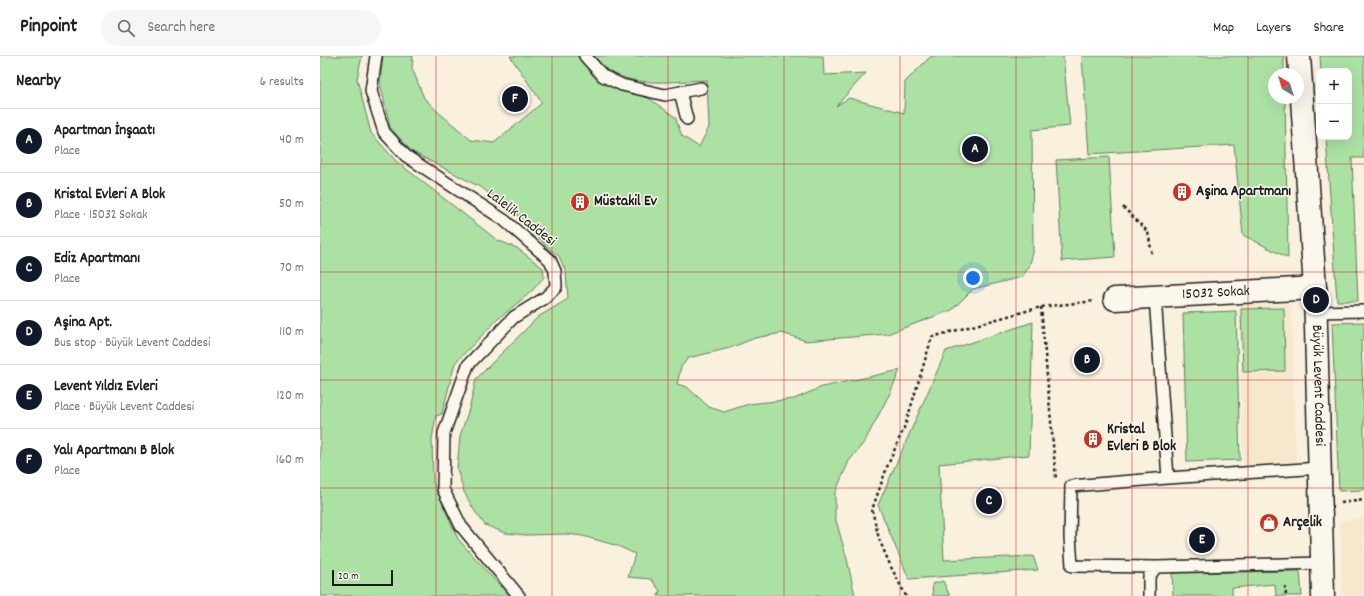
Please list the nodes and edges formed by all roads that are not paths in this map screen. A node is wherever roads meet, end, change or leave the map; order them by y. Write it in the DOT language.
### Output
graph roads {
  1 [pos="376,56"];
  2 [pos="585,56"];
  3 [pos="1299,56"];
  4 [pos="701,88"];
  5 [pos="680,92"];
  6 [pos="687,119"];
  7 [pos="1315,288"];
  8 [pos="1155,297"];
  9 [pos="1115,299"];
  10 [pos="1364,311"];
  11 [pos="1316,312"];
  12 [pos="1320,468"];
  13 [pos="1168,478"];
  14 [pos="1322,563"];
  15 [pos="1156,567"];
  16 [pos="519,596"];
  17 [pos="1149,596"];
  18 [pos="1323,596"];
  1 -- 16 [label="lane, Lalelik Caddesi"];
  2 -- 5 [label="lane"];
  3 -- 7 [label="street, Büyük Levent Caddesi"];
  4 -- 5 [label="lane"];
  5 -- 6 [label="lane"];
  7 -- 8 [label="street, 15032 Sokak"];
  7 -- 11 [label="street, Büyük Levent Caddesi"];
  8 -- 9 [label="street, 15032 Sokak"];
  8 -- 13 [label="lane"];
  10 -- 11 [label="lane"];
  11 -- 12 [label="street, Büyük Levent Caddesi"];
  12 -- 13 [label="lane"];
  12 -- 14 [label="street, Büyük Levent Caddesi"];
  13 -- 15 [label="lane"];
  14 -- 15 [label="lane"];
  14 -- 18 [label="street, Büyük Levent Caddesi"];
  15 -- 17 [label="lane"];
}
